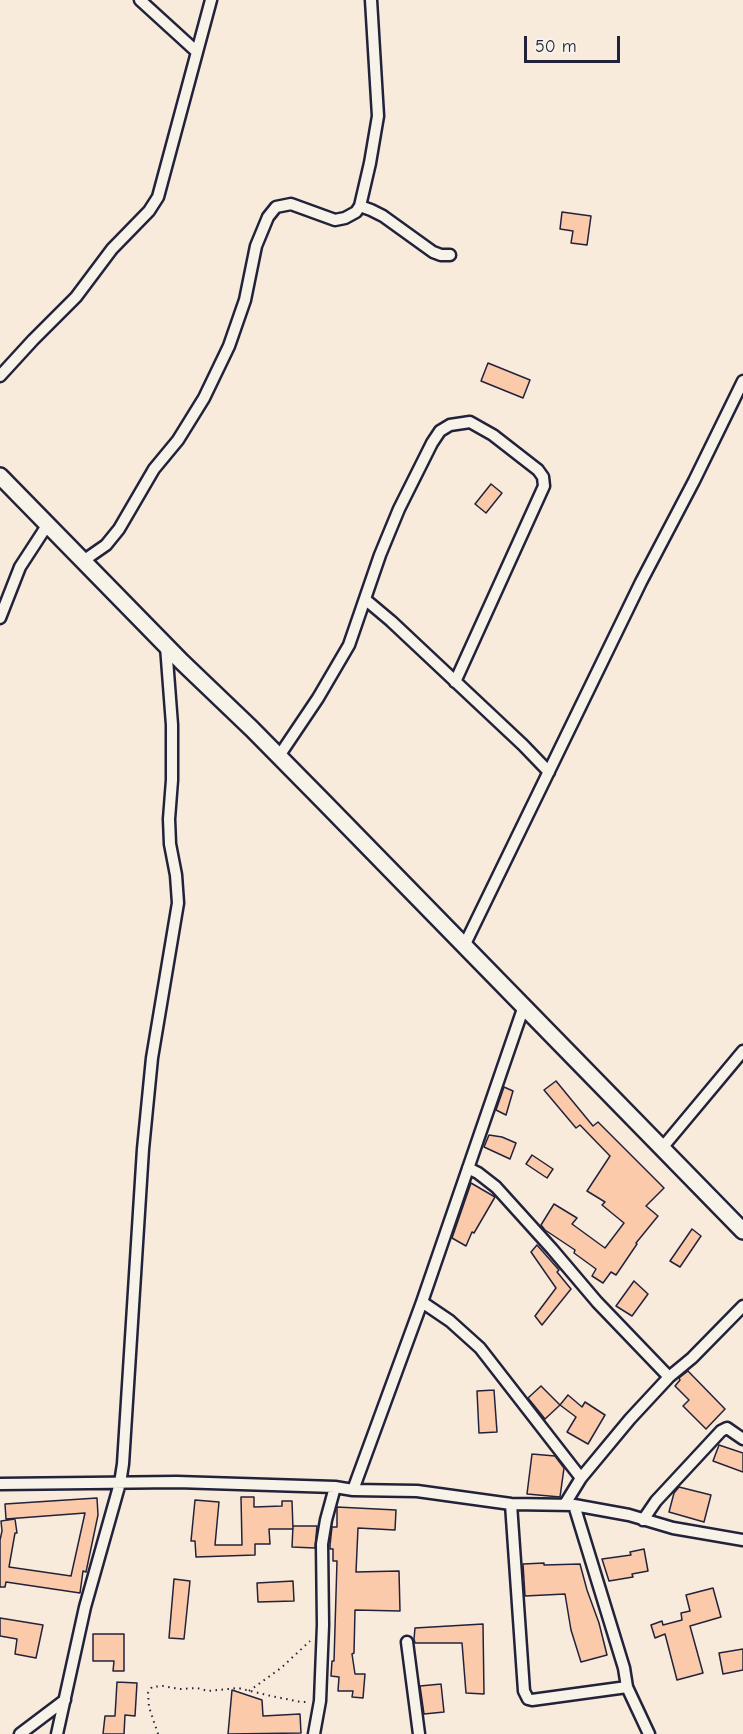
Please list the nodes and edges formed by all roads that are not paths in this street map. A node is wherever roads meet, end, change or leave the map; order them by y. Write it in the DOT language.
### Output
graph roads {
  1 [pos="140,0"];
  2 [pos="211,0"];
  3 [pos="371,0"];
  4 [pos="197,52"];
  5 [pos="360,206"];
  6 [pos="450,255"];
  7 [pos="0,376"];
  8 [pos="743,381"];
  9 [pos="0,476"];
  10 [pos="48,524"];
  11 [pos="83,561"];
  12 [pos="366,600"];
  13 [pos="0,618"];
  14 [pos="166,646"];
  15 [pos="455,682"];
  16 [pos="279,756"];
  17 [pos="549,772"];
  18 [pos="464,946"];
  19 [pos="524,1006"];
  20 [pos="743,1051"];
  21 [pos="662,1148"];
  22 [pos="468,1168"];
  23 [pos="743,1231"];
  24 [pos="422,1302"];
  25 [pos="743,1306"];
  26 [pos="669,1377"];
  27 [pos="743,1439"];
  28 [pos="581,1478"];
  29 [pos="120,1483"];
  30 [pos="0,1484"];
  31 [pos="335,1487"];
  32 [pos="353,1490"];
  33 [pos="511,1504"];
  34 [pos="569,1505"];
  35 [pos="643,1520"];
  36 [pos="743,1540"];
  37 [pos="407,1642"];
  38 [pos="627,1687"];
  39 [pos="65,1700"];
  40 [pos="20,1734"];
  41 [pos="57,1734"];
  42 [pos="314,1734"];
  43 [pos="419,1734"];
  44 [pos="649,1734"];
  1 -- 4 [label="street"];
  2 -- 4 [label="street"];
  3 -- 5 [label="street"];
  4 -- 7 [label="street"];
  5 -- 6 [label="street"];
  5 -- 11 [label="street"];
  8 -- 17 [label="street"];
  9 -- 10 [label="street"];
  10 -- 11 [label="street"];
  10 -- 13 [label="street"];
  11 -- 14 [label="street"];
  12 -- 15 [label="street"];
  12 -- 15 [label="street"];
  12 -- 16 [label="street"];
  14 -- 16 [label="street"];
  14 -- 29 [label="street"];
  15 -- 17 [label="street"];
  16 -- 18 [label="street"];
  17 -- 18 [label="street"];
  18 -- 19 [label="street"];
  19 -- 21 [label="street"];
  19 -- 22 [label="street"];
  20 -- 21 [label="street"];
  21 -- 23 [label="street"];
  22 -- 24 [label="street"];
  22 -- 26 [label="street"];
  24 -- 28 [label="street"];
  24 -- 32 [label="street"];
  25 -- 26 [label="street"];
  26 -- 28 [label="street"];
  27 -- 35 [label="street"];
  28 -- 34 [label="street"];
  29 -- 30 [label="street"];
  29 -- 31 [label="street"];
  29 -- 39 [label="street"];
  31 -- 32 [label="street"];
  31 -- 42 [label="street"];
  32 -- 33 [label="street"];
  33 -- 34 [label="street"];
  33 -- 38 [label="street"];
  34 -- 35 [label="street"];
  34 -- 38 [label="street"];
  35 -- 36 [label="street"];
  37 -- 43 [label="street"];
  38 -- 44 [label="street"];
  39 -- 40 [label="street"];
  39 -- 41 [label="street"];
}
